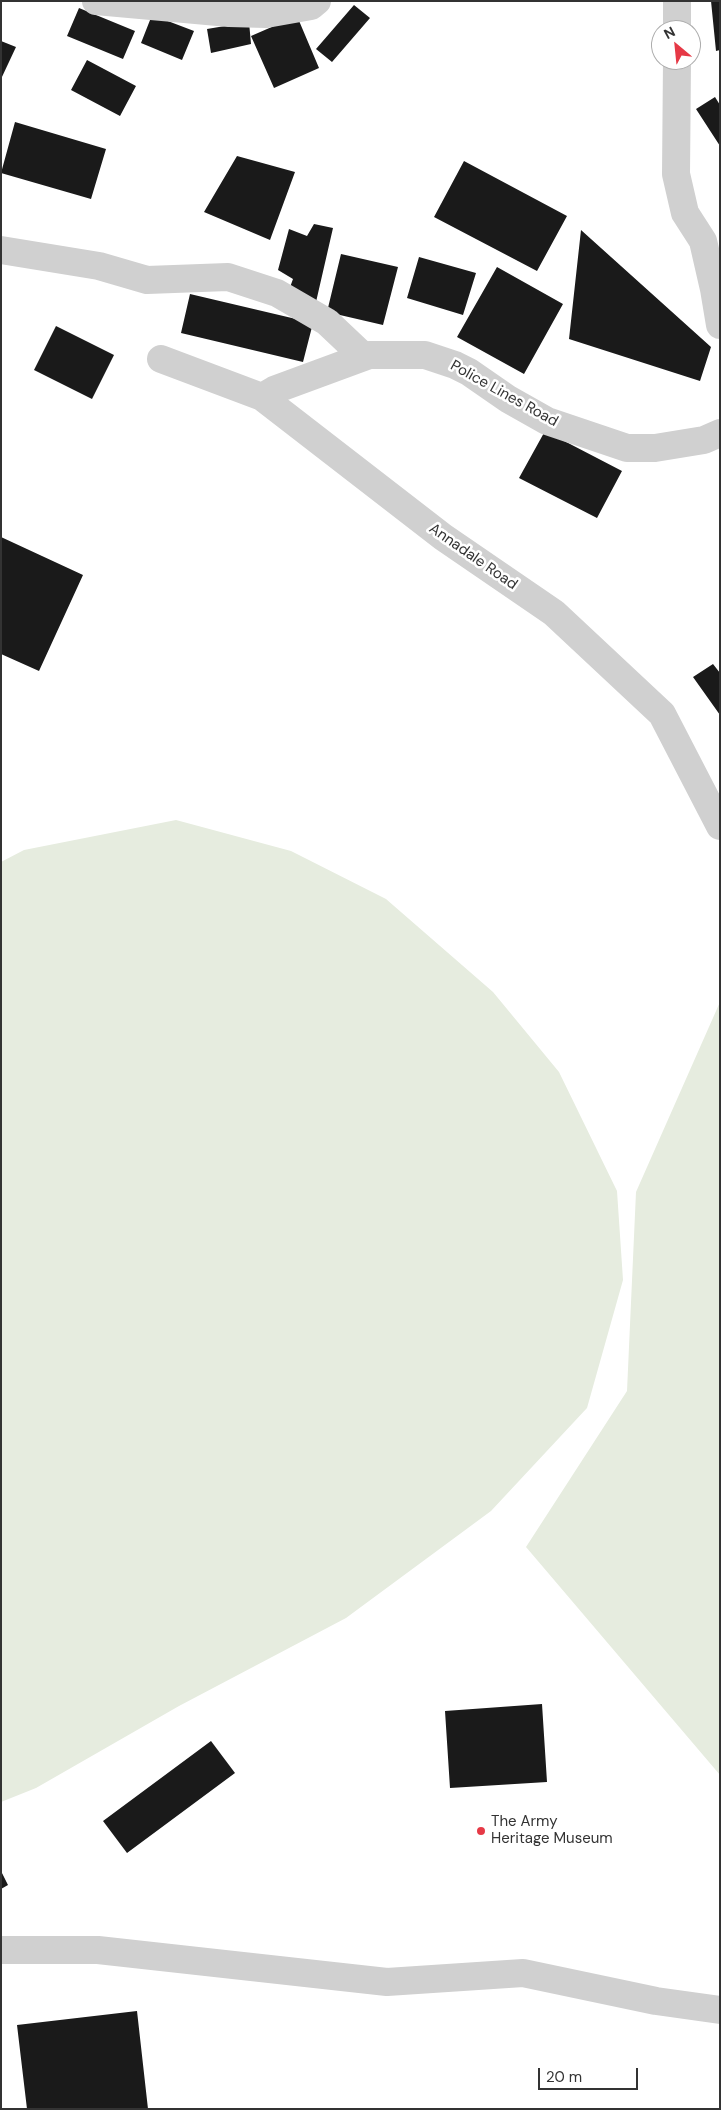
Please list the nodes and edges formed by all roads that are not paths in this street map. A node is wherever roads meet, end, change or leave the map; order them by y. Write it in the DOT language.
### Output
graph roads {
  1 [pos="96,1"];
  2 [pos="317,1"];
  3 [pos="677,1"];
  4 [pos="677,20"];
  5 [pos="677,70"];
  6 [pos="1,250"];
  7 [pos="720,325"];
  8 [pos="364,356"];
  9 [pos="161,359"];
  10 [pos="262,397"];
  11 [pos="720,433"];
  12 [pos="720,826"];
  13 [pos="1,1950"];
  14 [pos="720,2010"];
  1 -- 2 [label="street"];
  3 -- 4 [label="street"];
  5 -- 7 [label="street"];
  6 -- 8 [label="street"];
  8 -- 10 [label="street, Police Lines Road"];
  8 -- 11 [label="street, Police Lines Road"];
  9 -- 10 [label="street, Annadale Road"];
  10 -- 12 [label="street, Annadale Road"];
  13 -- 14 [label="street"];
}
